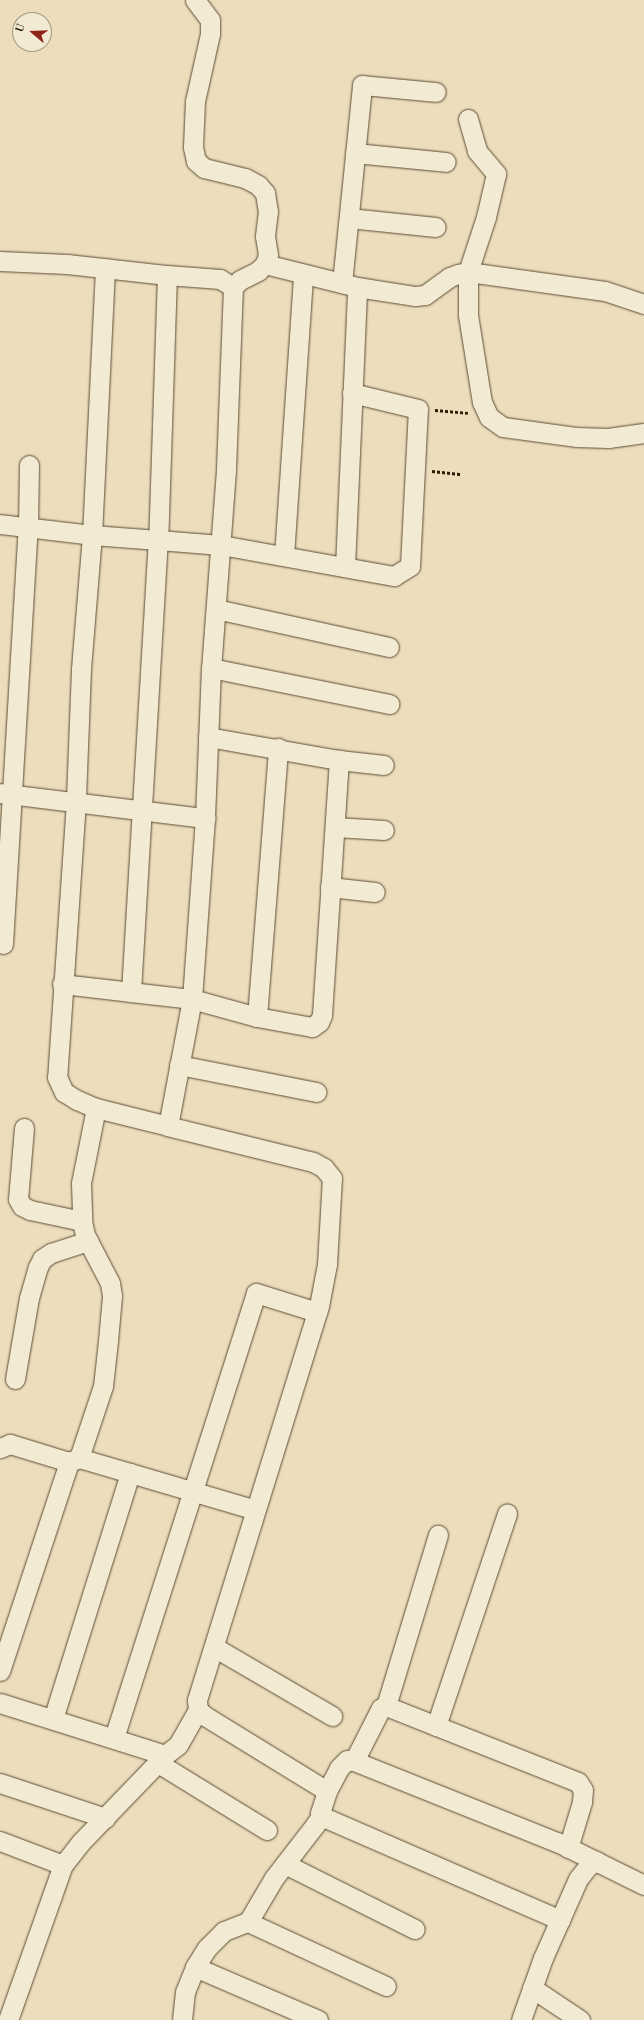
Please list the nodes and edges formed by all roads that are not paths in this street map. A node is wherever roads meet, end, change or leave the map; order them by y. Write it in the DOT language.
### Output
graph roads {
  1 [pos="195,0"];
  2 [pos="436,92"];
  3 [pos="468,119"];
  4 [pos="355,153"];
  5 [pos="446,162"];
  6 [pos="348,218"];
  7 [pos="436,227"];
  8 [pos="0,261"];
  9 [pos="265,264"];
  10 [pos="105,268"];
  11 [pos="468,272"];
  12 [pos="303,274"];
  13 [pos="167,275"];
  14 [pos="349,285"];
  15 [pos="234,287"];
  16 [pos="644,304"];
  17 [pos="352,393"];
  18 [pos="644,433"];
  19 [pos="29,465"];
  20 [pos="0,524"];
  21 [pos="28,528"];
  22 [pos="92,535"];
  23 [pos="158,540"];
  24 [pos="221,545"];
  25 [pos="284,556"];
  26 [pos="345,567"];
  27 [pos="216,609"];
  28 [pos="389,647"];
  29 [pos="211,668"];
  30 [pos="389,704"];
  31 [pos="208,737"];
  32 [pos="278,748"];
  33 [pos="339,760"];
  34 [pos="384,765"];
  35 [pos="6,794"];
  36 [pos="76,801"];
  37 [pos="142,810"];
  38 [pos="205,818"];
  39 [pos="335,827"];
  40 [pos="384,830"];
  41 [pos="4,857"];
  42 [pos="330,887"];
  43 [pos="375,892"];
  44 [pos="2,920"];
  45 [pos="3,944"];
  46 [pos="62,984"];
  47 [pos="131,992"];
  48 [pos="192,999"];
  49 [pos="257,1017"];
  50 [pos="179,1065"];
  51 [pos="316,1092"];
  52 [pos="96,1108"];
  53 [pos="168,1126"];
  54 [pos="24,1128"];
  55 [pos="82,1221"];
  56 [pos="88,1242"];
  57 [pos="317,1312"];
  58 [pos="15,1379"];
  59 [pos="0,1448"];
  60 [pos="74,1460"];
  61 [pos="130,1473"];
  62 [pos="192,1492"];
  63 [pos="256,1510"];
  64 [pos="507,1514"];
  65 [pos="438,1535"];
  66 [pos="214,1647"];
  67 [pos="0,1671"];
  68 [pos="0,1703"];
  69 [pos="386,1706"];
  70 [pos="198,1710"];
  71 [pos="332,1716"];
  72 [pos="53,1720"];
  73 [pos="436,1726"];
  74 [pos="114,1738"];
  75 [pos="162,1759"];
  76 [pos="354,1761"];
  77 [pos="0,1783"];
  78 [pos="327,1791"];
  79 [pos="321,1816"];
  80 [pos="105,1818"];
  81 [pos="267,1830"];
  82 [pos="0,1841"];
  83 [pos="568,1848"];
  84 [pos="597,1861"];
  85 [pos="284,1864"];
  86 [pos="63,1865"];
  87 [pos="644,1886"];
  88 [pos="560,1920"];
  89 [pos="248,1922"];
  90 [pos="415,1929"];
  91 [pos="195,1967"];
  92 [pos="386,1986"];
  93 [pos="532,1988"];
  94 [pos="8,2020"];
  95 [pos="182,2020"];
  96 [pos="318,2020"];
  97 [pos="521,2020"];
  98 [pos="580,2020"];
  1 -- 9 [label="street"];
  2 -- 4 [label="street"];
  3 -- 11 [label="street"];
  4 -- 5 [label="street"];
  4 -- 6 [label="street"];
  6 -- 7 [label="street"];
  6 -- 14 [label="street"];
  8 -- 10 [label="street"];
  9 -- 12 [label="street"];
  9 -- 15 [label="street"];
  10 -- 13 [label="street"];
  10 -- 22 [label="street"];
  11 -- 14 [label="street"];
  11 -- 16 [label="street"];
  11 -- 18 [label="street"];
  12 -- 14 [label="street"];
  12 -- 25 [label="street"];
  13 -- 15 [label="street"];
  13 -- 23 [label="street"];
  14 -- 17 [label="street"];
  15 -- 24 [label="street"];
  17 -- 26 [label="street"];
  17 -- 26 [label="street"];
  19 -- 21 [label="street"];
  20 -- 21 [label="street"];
  21 -- 22 [label="street"];
  21 -- 35 [label="street"];
  22 -- 23 [label="street"];
  22 -- 36 [label="street"];
  23 -- 24 [label="street"];
  23 -- 37 [label="street"];
  24 -- 25 [label="street"];
  24 -- 27 [label="street"];
  25 -- 26 [label="street"];
  27 -- 28 [label="street"];
  27 -- 29 [label="street"];
  29 -- 30 [label="street"];
  29 -- 31 [label="street"];
  31 -- 32 [label="street"];
  31 -- 38 [label="street"];
  32 -- 33 [label="street"];
  32 -- 49 [label="street"];
  33 -- 34 [label="street"];
  33 -- 39 [label="street"];
  35 -- 36 [label="street"];
  35 -- 41 [label="street"];
  36 -- 37 [label="street"];
  36 -- 46 [label="street"];
  37 -- 38 [label="street"];
  37 -- 47 [label="street"];
  38 -- 48 [label="street"];
  39 -- 40 [label="street"];
  39 -- 42 [label="street"];
  41 -- 44 [label="street"];
  42 -- 43 [label="street"];
  42 -- 49 [label="street"];
  44 -- 45 [label="street"];
  46 -- 47 [label="street"];
  46 -- 52 [label="street"];
  47 -- 48 [label="street"];
  48 -- 49 [label="street"];
  48 -- 50 [label="street"];
  50 -- 51 [label="street"];
  50 -- 53 [label="street"];
  52 -- 53 [label="street"];
  52 -- 55 [label="street"];
  53 -- 57 [label="street"];
  54 -- 55 [label="street"];
  55 -- 56 [label="street"];
  56 -- 58 [label="street"];
  56 -- 60 [label="street"];
  57 -- 62 [label="street"];
  57 -- 63 [label="street"];
  59 -- 60 [label="street"];
  60 -- 61 [label="street"];
  60 -- 67 [label="street"];
  61 -- 62 [label="street"];
  61 -- 72 [label="street"];
  62 -- 63 [label="street"];
  62 -- 74 [label="street"];
  63 -- 66 [label="street"];
  64 -- 73 [label="street"];
  65 -- 69 [label="street"];
  66 -- 70 [label="street"];
  66 -- 71 [label="street"];
  68 -- 72 [label="street"];
  69 -- 73 [label="street"];
  69 -- 76 [label="street"];
  70 -- 75 [label="street"];
  70 -- 78 [label="street"];
  72 -- 74 [label="street"];
  73 -- 83 [label="street"];
  74 -- 75 [label="street"];
  75 -- 80 [label="street"];
  75 -- 81 [label="street"];
  76 -- 78 [label="street"];
  76 -- 83 [label="street"];
  77 -- 80 [label="street"];
  78 -- 79 [label="street"];
  79 -- 85 [label="street"];
  79 -- 88 [label="street"];
  80 -- 86 [label="street"];
  82 -- 86 [label="street"];
  83 -- 84 [label="street"];
  84 -- 87 [label="street"];
  84 -- 88 [label="street"];
  85 -- 89 [label="street"];
  85 -- 90 [label="street"];
  86 -- 94 [label="street"];
  88 -- 93 [label="street"];
  89 -- 91 [label="street"];
  89 -- 92 [label="street"];
  91 -- 95 [label="street"];
  91 -- 96 [label="street"];
  93 -- 97 [label="street"];
  93 -- 98 [label="street"];
}
